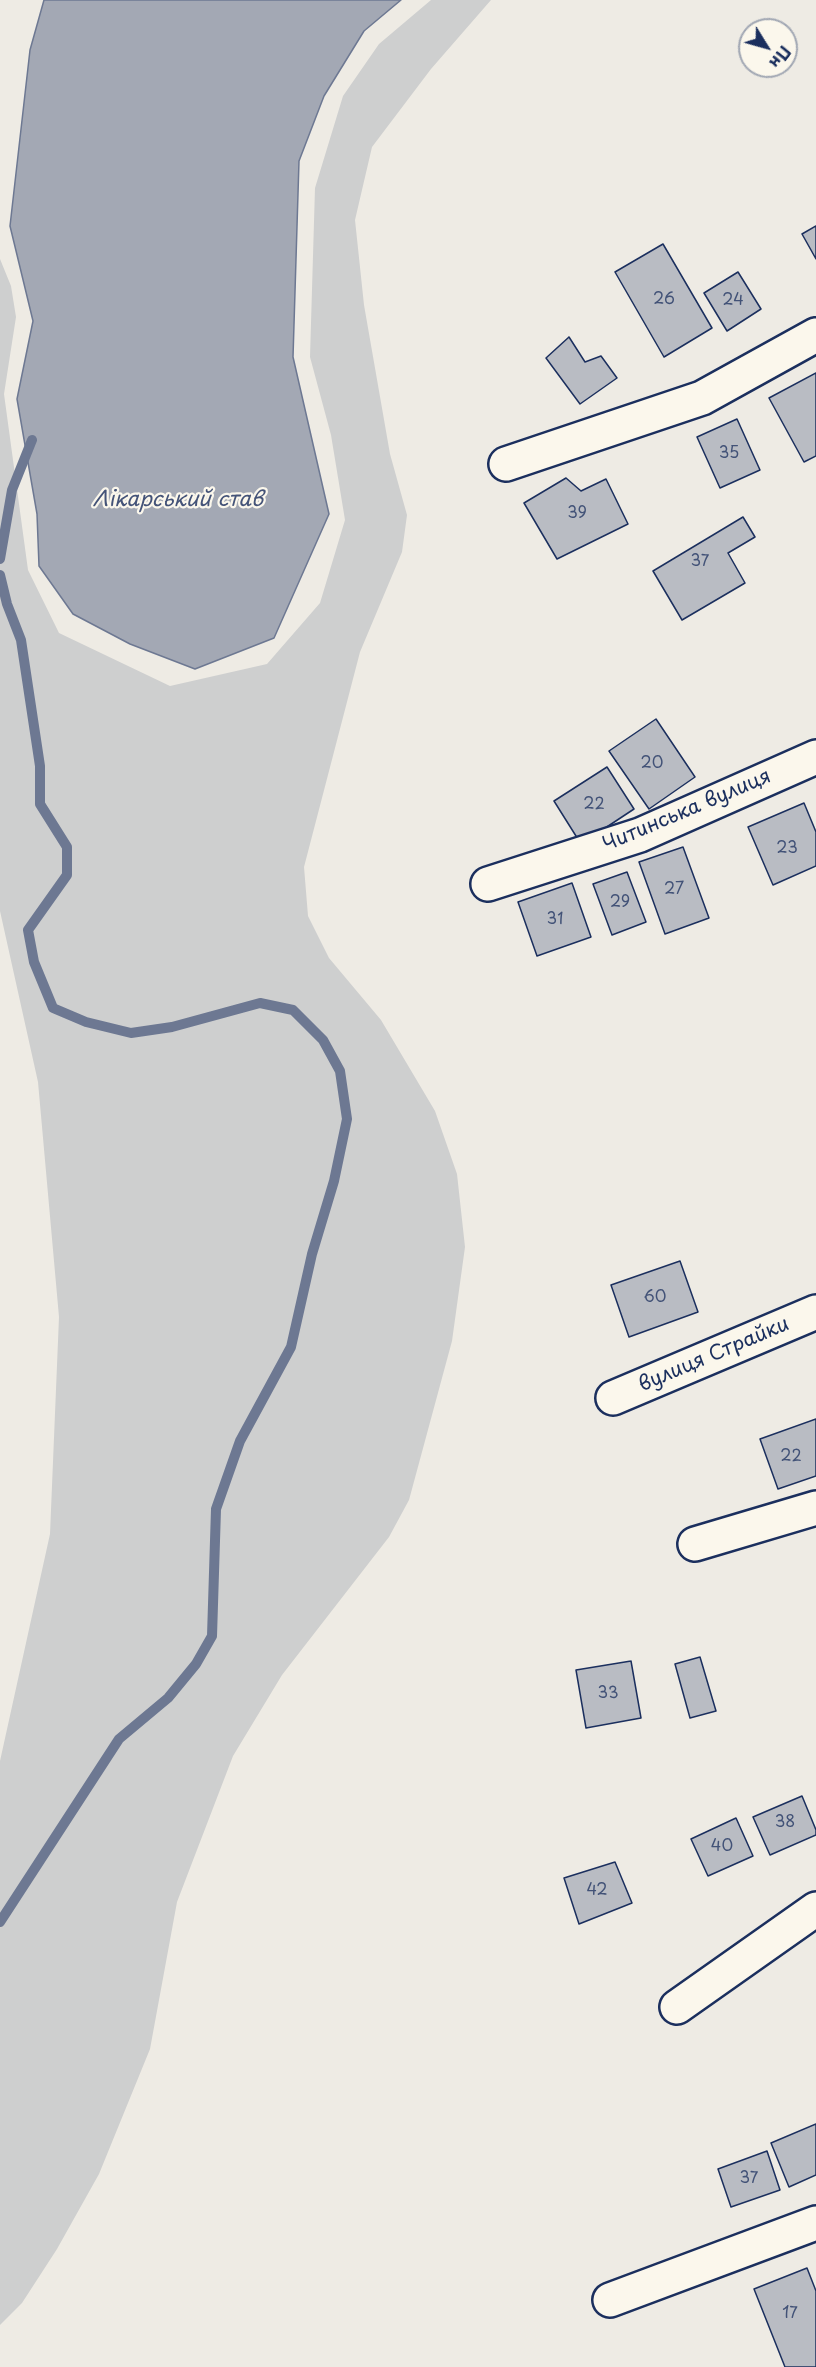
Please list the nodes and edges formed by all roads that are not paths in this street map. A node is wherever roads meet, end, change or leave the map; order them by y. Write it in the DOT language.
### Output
graph roads {
  1 [pos="816,335"];
  2 [pos="506,464"];
  3 [pos="816,757"];
  4 [pos="488,884"];
  5 [pos="816,1312"];
  6 [pos="613,1398"];
  7 [pos="816,1508"];
  8 [pos="695,1544"];
  9 [pos="816,1909"];
  10 [pos="677,2007"];
  11 [pos="816,2223"];
  12 [pos="610,2300"];
  1 -- 2 [label="street"];
  3 -- 4 [label="street, Читинська вулиця"];
  5 -- 6 [label="street, вулиця Страйки"];
  7 -- 8 [label="street"];
  9 -- 10 [label="street"];
  11 -- 12 [label="street"];
}
